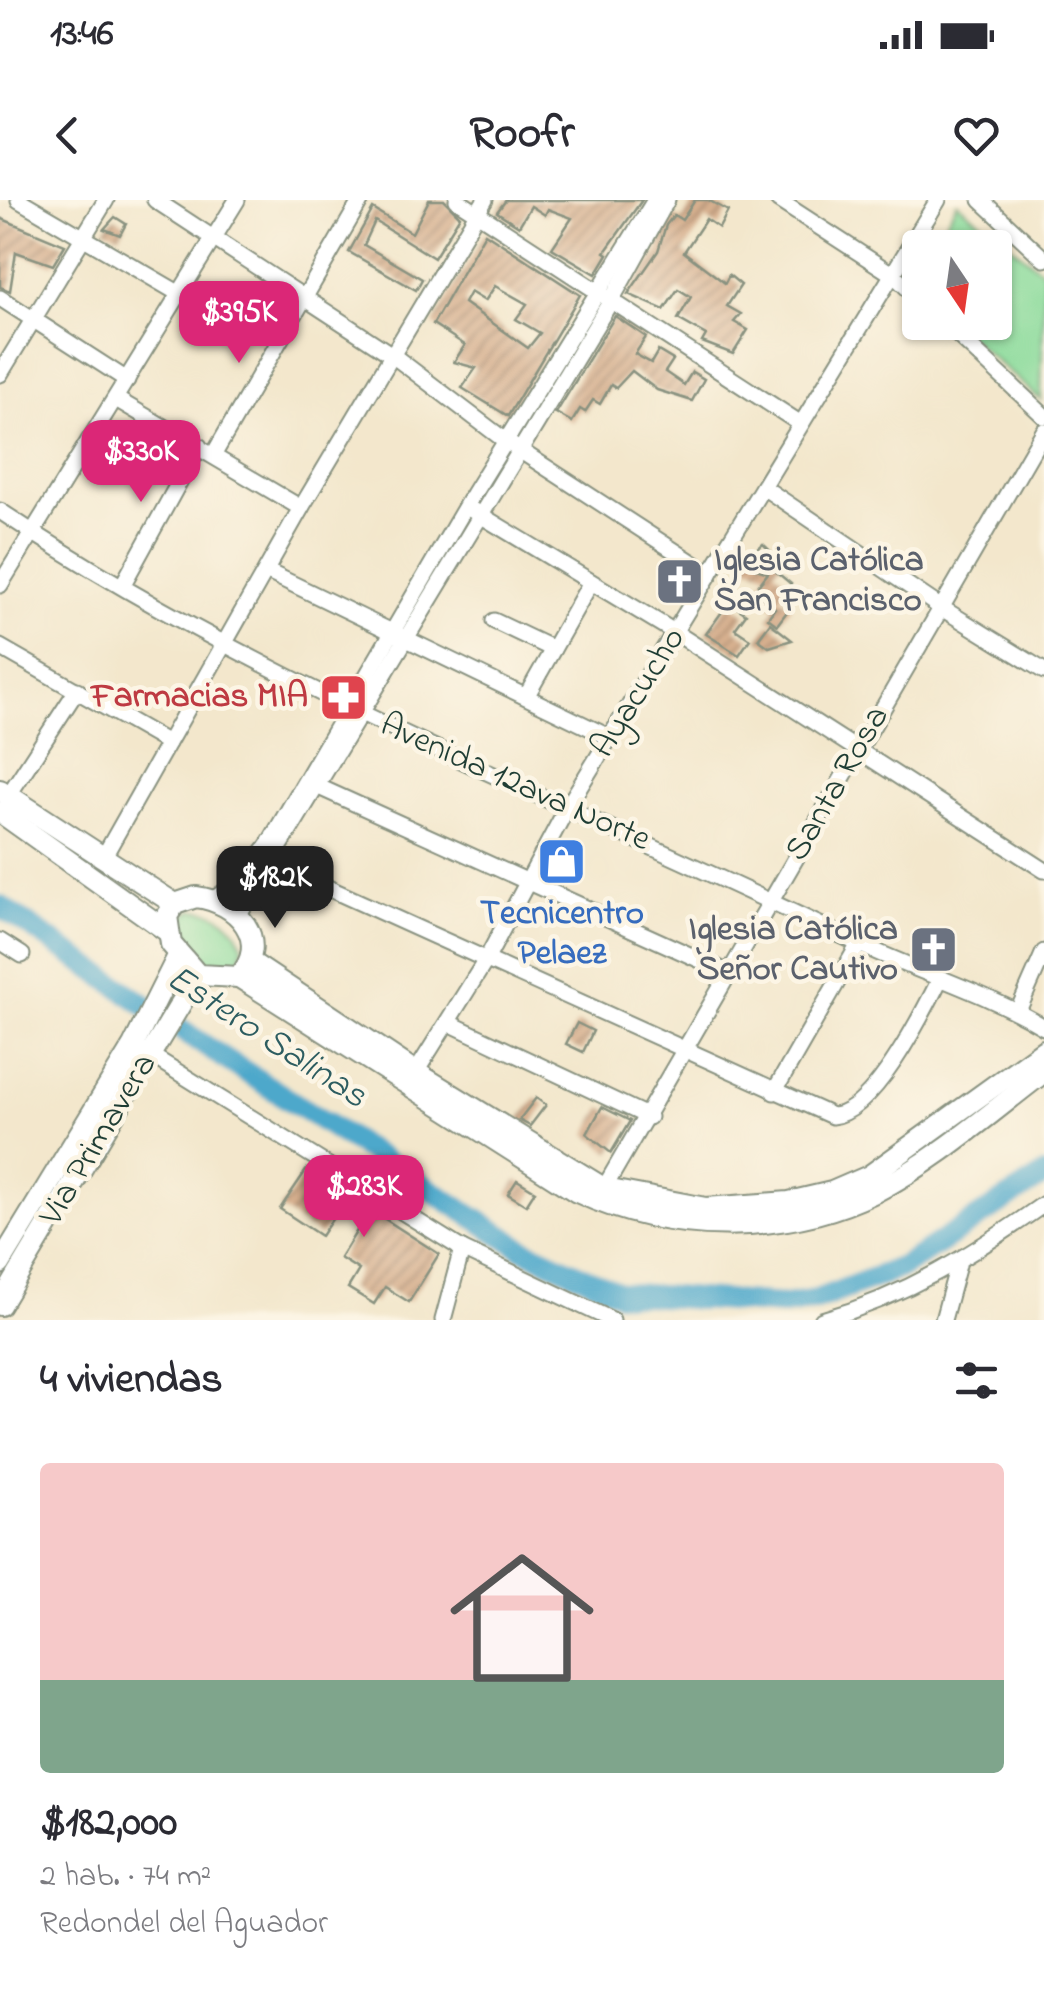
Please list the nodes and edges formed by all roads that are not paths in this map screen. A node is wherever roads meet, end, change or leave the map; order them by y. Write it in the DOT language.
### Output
graph roads {
  1 [pos="18,200"];
  2 [pos="106,200"];
  3 [pos="155,200"];
  4 [pos="237,200"];
  5 [pos="361,200"];
  6 [pos="457,200"];
  7 [pos="655,200"];
  8 [pos="667,200"];
  9 [pos="778,200"];
  10 [pos="938,200"];
  11 [pos="981,200"];
  12 [pos="482,206"];
  13 [pos="214,238"];
  14 [pos="83,239"];
  15 [pos="1044,259"];
  16 [pos="895,276"];
  17 [pos="902,283"];
  18 [pos="180,294"];
  19 [pos="606,296"];
  20 [pos="0,298"];
  21 [pos="303,300"];
  22 [pos="34,319"];
  23 [pos="963,340"];
  24 [pos="395,357"];
  25 [pos="0,374"];
  26 [pos="128,380"];
  27 [pos="116,400"];
  28 [pos="1044,416"];
  29 [pos="801,424"];
  30 [pos="1044,431"];
  31 [pos="513,445"];
  32 [pos="207,450"];
  33 [pos="763,487"];
  34 [pos="302,508"];
  35 [pos="0,510"];
  36 [pos="473,511"];
  37 [pos="32,532"];
  38 [pos="268,572"];
  39 [pos="710,574"];
  40 [pos="591,582"];
  41 [pos="0,585"];
  42 [pos="122,586"];
  43 [pos="940,608"];
  44 [pos="494,620"];
  45 [pos="399,633"];
  46 [pos="676,633"];
  47 [pos="228,645"];
  48 [pos="0,647"];
  49 [pos="553,649"];
  50 [pos="1044,671"];
  51 [pos="76,690"];
  52 [pos="526,695"];
  53 [pos="354,711"];
  54 [pos="611,738"];
  55 [pos="168,743"];
  56 [pos="859,750"];
  57 [pos="311,784"];
  58 [pos="3,800"];
  59 [pos="568,806"];
  60 [pos="103,858"];
  61 [pos="266,860"];
  62 [pos="1044,870"];
  63 [pos="528,881"];
  64 [pos="214,899"];
  65 [pos="770,900"];
  66 [pos="175,904"];
  67 [pos="239,914"];
  68 [pos="167,931"];
  69 [pos="0,941"];
  70 [pos="859,944"];
  71 [pos="1044,952"];
  72 [pos="22,954"];
  73 [pos="178,956"];
  74 [pos="486,960"];
  75 [pos="245,970"];
  76 [pos="730,973"];
  77 [pos="198,976"];
  78 [pos="940,979"];
  79 [pos="1018,1011"];
  80 [pos="449,1023"];
  81 [pos="1044,1027"];
  82 [pos="142,1050"];
  83 [pos="1044,1050"];
  84 [pos="687,1052"];
  85 [pos="1044,1072"];
  86 [pos="412,1079"];
  87 [pos="774,1092"];
  88 [pos="649,1117"];
  89 [pos="601,1195"];
  90 [pos="1044,1204"];
  91 [pos="462,1249"];
  92 [pos="0,1264"];
  93 [pos="958,1265"];
  94 [pos="0,1305"];
  95 [pos="443,1320"];
  96 [pos="612,1320"];
  97 [pos="822,1320"];
  98 [pos="943,1320"];
  1 -- 14 [label="street"];
  2 -- 14 [label="street"];
  3 -- 13 [label="street"];
  4 -- 13 [label="street"];
  5 -- 21 [label="street"];
  6 -- 12 [label="street"];
  7 -- 19 [label="street"];
  8 -- 19 [label="street"];
  9 -- 16 [label="street"];
  10 -- 16 [label="street, Ayacucho"];
  11 -- 15 [label="street"];
  12 -- 19 [label="street"];
  12 -- 24 [label="street"];
  13 -- 18 [label="street"];
  13 -- 21 [label="street"];
  14 -- 18 [label="street"];
  14 -- 22 [label="street"];
  16 -- 17 [label="street"];
  16 -- 29 [label="street, Ayacucho"];
  18 -- 26 [label="street"];
  19 -- 29 [label="street"];
  19 -- 31 [label="street"];
  20 -- 22 [label="street"];
  21 -- 24 [label="street"];
  21 -- 32 [label="street"];
  22 -- 25 [label="street"];
  22 -- 26 [label="street"];
  23 -- 28 [label="street"];
  24 -- 31 [label="street"];
  24 -- 34 [label="street"];
  26 -- 27 [label="street"];
  27 -- 32 [label="street"];
  27 -- 37 [label="street"];
  29 -- 33 [label="street, Ayacucho"];
  30 -- 43 [label="street, Santa Rosa"];
  31 -- 36 [label="street"];
  31 -- 39 [label="street"];
  32 -- 34 [label="street"];
  32 -- 42 [label="street"];
  33 -- 39 [label="street, Ayacucho"];
  33 -- 43 [label="street"];
  34 -- 38 [label="street"];
  35 -- 37 [label="street, Avenida 12ava Norte"];
  36 -- 40 [label="street"];
  36 -- 45 [label="street"];
  37 -- 41 [label="street"];
  37 -- 42 [label="street, Avenida 12ava Norte"];
  38 -- 45 [label="street"];
  38 -- 47 [label="street"];
  39 -- 46 [label="street, Ayacucho"];
  40 -- 46 [label="street"];
  40 -- 49 [label="street"];
  42 -- 47 [label="street, Avenida 12ava Norte"];
  43 -- 50 [label="street"];
  43 -- 56 [label="street, Santa Rosa"];
  44 -- 49 [label="street"];
  45 -- 52 [label="street"];
  45 -- 53 [label="street"];
  46 -- 54 [label="street, Ayacucho"];
  46 -- 56 [label="street"];
  47 -- 53 [label="street, Avenida 12ava Norte"];
  47 -- 55 [label="street"];
  48 -- 51 [label="street"];
  49 -- 52 [label="street"];
  51 -- 55 [label="street"];
  51 -- 58 [label="street"];
  52 -- 54 [label="street"];
  53 -- 57 [label="street"];
  53 -- 59 [label="street, Avenida 12ava Norte"];
  54 -- 59 [label="street, Ayacucho"];
  55 -- 60 [label="street"];
  56 -- 62 [label="street"];
  56 -- 65 [label="street, Santa Rosa"];
  57 -- 61 [label="street"];
  57 -- 63 [label="street"];
  58 -- 60 [label="main road"];
  58 -- 68 [label="main road"];
  59 -- 63 [label="street, Ayacucho"];
  59 -- 65 [label="street, Avenida 12ava Norte"];
  60 -- 66 [label="main road"];
  61 -- 64 [label="street"];
  61 -- 67 [label="street"];
  61 -- 74 [label="street"];
  63 -- 74 [label="street, Ayacucho"];
  63 -- 76 [label="street"];
  64 -- 66 [label="main road"];
  64 -- 67 [label="main road"];
  65 -- 70 [label="street, Avenida 12ava Norte"];
  65 -- 76 [label="street, Santa Rosa"];
  66 -- 68 [label="main road"];
  67 -- 75 [label="main road"];
  68 -- 73 [label="main road"];
  69 -- 72 [label="street"];
  70 -- 78 [label="street, Avenida 12ava Norte"];
  70 -- 87 [label="street"];
  71 -- 79 [label="street"];
  73 -- 77 [label="main road"];
  73 -- 82 [label="main road, Via Primavera"];
  74 -- 80 [label="street, Ayacucho"];
  74 -- 84 [label="street"];
  75 -- 77 [label="main road"];
  75 -- 86 [label="main road"];
  76 -- 84 [label="street, Santa Rosa"];
  77 -- 82 [label="main road, Via Primavera"];
  78 -- 79 [label="street, Avenida 12ava Norte"];
  78 -- 87 [label="street"];
  79 -- 81 [label="street, Avenida 12ava Norte"];
  80 -- 86 [label="street, Ayacucho"];
  80 -- 88 [label="street"];
  82 -- 91 [label="street"];
  82 -- 92 [label="main road, Via Primavera"];
  82 -- 94 [label="main road, Via Primavera"];
  83 -- 89 [label="main road"];
  84 -- 87 [label="street"];
  84 -- 88 [label="street, Santa Rosa"];
  85 -- 89 [label="main road"];
  86 -- 89 [label="main road"];
  88 -- 89 [label="street, Santa Rosa"];
  90 -- 93 [label="street"];
  91 -- 95 [label="street"];
  91 -- 96 [label="street"];
  93 -- 97 [label="street"];
  93 -- 98 [label="street"];
}
